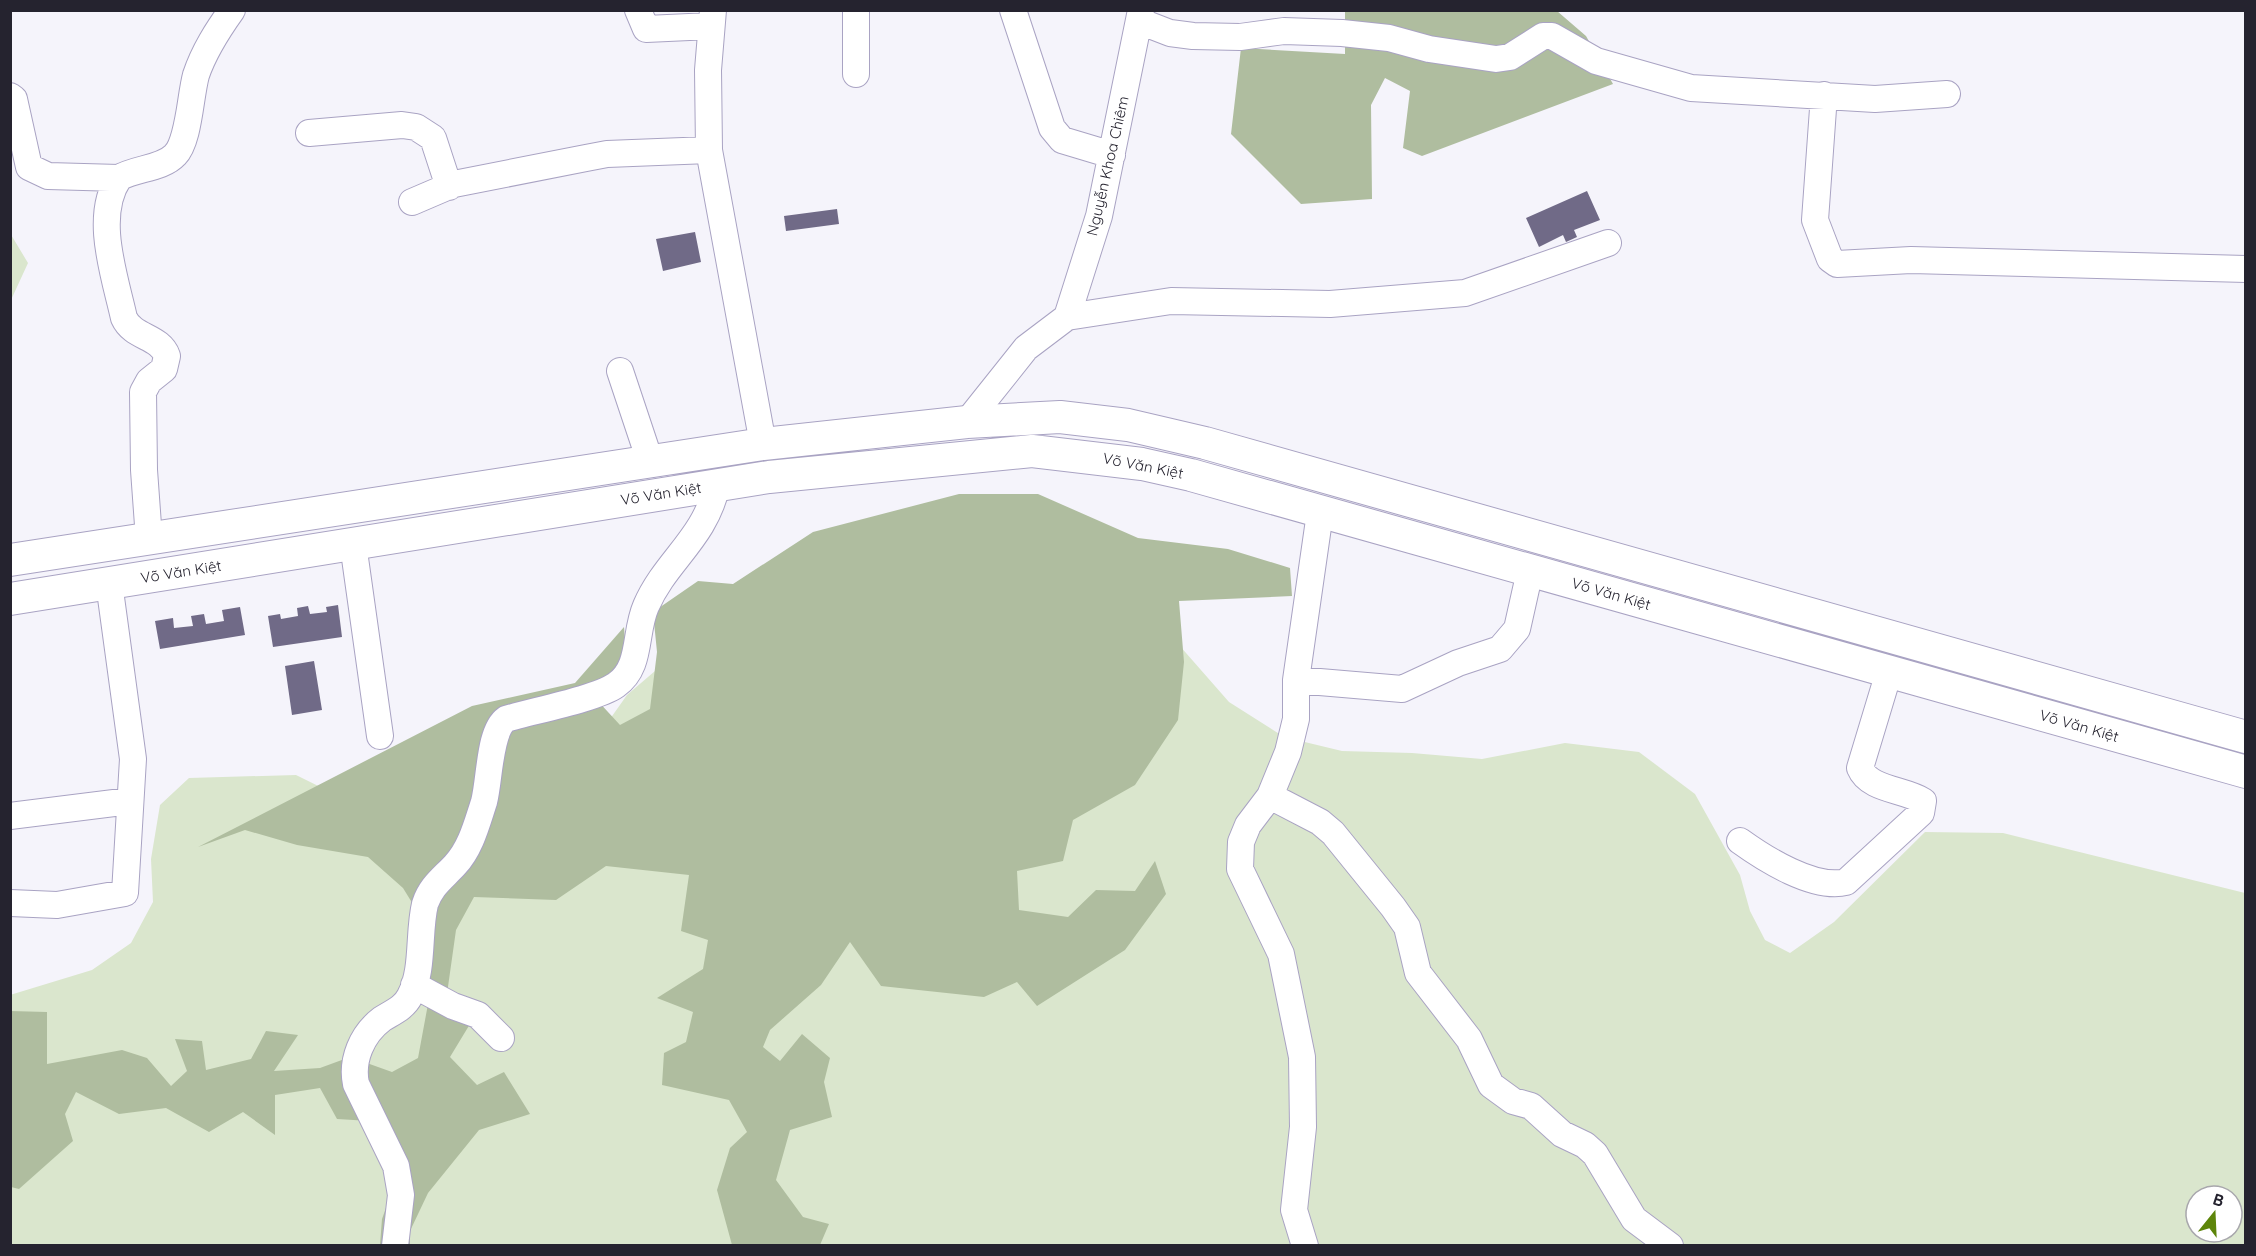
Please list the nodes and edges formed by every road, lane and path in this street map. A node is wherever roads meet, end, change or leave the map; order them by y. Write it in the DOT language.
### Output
graph roads {
  1 [pos="232,10"];
  2 [pos="638,10"];
  3 [pos="856,10"];
  4 [pos="1013,10"];
  5 [pos="1140,16"];
  6 [pos="712,18"];
  7 [pos="856,74"];
  8 [pos="1947,94"];
  9 [pos="1824,95"];
  10 [pos="10,96"];
  11 [pos="309,133"];
  12 [pos="709,150"];
  13 [pos="1112,155"];
  14 [pos="119,178"];
  15 [pos="448,187"];
  16 [pos="412,202"];
  17 [pos="1608,243"];
  18 [pos="2246,269"];
  19 [pos="1067,317"];
  20 [pos="620,371"];
  21 [pos="967,422"];
  22 [pos="763,444"];
  23 [pos="970,456"];
  24 [pos="650,461"];
  25 [pos="717,485"];
  26 [pos="1320,513"];
  27 [pos="242,524"];
  28 [pos="1540,538"];
  29 [pos="149,539"];
  30 [pos="353,544"];
  31 [pos="10,560"];
  32 [pos="248,561"];
  33 [pos="1530,572"];
  34 [pos="109,583"];
  35 [pos="10,599"];
  36 [pos="1889,672"];
  37 [pos="1296,680"];
  38 [pos="380,736"];
  39 [pos="2246,737"];
  40 [pos="2246,772"];
  41 [pos="1270,796"];
  42 [pos="130,801"];
  43 [pos="10,816"];
  44 [pos="1740,841"];
  45 [pos="10,903"];
  46 [pos="414,985"];
  47 [pos="501,1038"];
  48 [pos="395,1245"];
  49 [pos="1305,1245"];
  50 [pos="1670,1245"];
  1 -- 14 [label="street"];
  2 -- 6 [label="street"];
  3 -- 7 [label="street"];
  4 -- 13 [label="street"];
  5 -- 9 [label="street"];
  5 -- 13 [label="street, Nguyễn Khoa Chiêm"];
  6 -- 12 [label="street"];
  8 -- 9 [label="street"];
  9 -- 18 [label="street"];
  10 -- 14 [label="street"];
  11 -- 15 [label="street"];
  12 -- 15 [label="street"];
  12 -- 22 [label="street"];
  13 -- 19 [label="street, Nguyễn Khoa Chiêm"];
  14 -- 29 [label="street"];
  15 -- 16 [label="street"];
  17 -- 19 [label="street"];
  19 -- 21 [label="street"];
  20 -- 24 [label="street"];
  21 -- 22 [label="main road"];
  21 -- 23 [label="main road"];
  21 -- 28 [label="main road"];
  22 -- 24 [label="main road"];
  23 -- 25 [label="main road, Võ Văn Kiệt"];
  23 -- 26 [label="main road, Võ Văn Kiệt"];
  24 -- 27 [label="main road"];
  25 -- 30 [label="main road, Võ Văn Kiệt"];
  25 -- 46 [label="street"];
  26 -- 33 [label="main road, Võ Văn Kiệt"];
  26 -- 37 [label="street"];
  27 -- 29 [label="main road"];
  27 -- 32 [label="main road"];
  28 -- 33 [label="main road"];
  28 -- 39 [label="main road"];
  29 -- 31 [label="main road"];
  30 -- 32 [label="main road, Võ Văn Kiệt"];
  30 -- 38 [label="street"];
  32 -- 34 [label="main road, Võ Văn Kiệt"];
  33 -- 36 [label="main road, Võ Văn Kiệt"];
  33 -- 37 [label="street"];
  34 -- 35 [label="main road, Võ Văn Kiệt"];
  34 -- 42 [label="street"];
  36 -- 40 [label="main road, Võ Văn Kiệt"];
  36 -- 44 [label="street"];
  37 -- 41 [label="street"];
  41 -- 49 [label="street"];
  41 -- 50 [label="street"];
  42 -- 43 [label="street"];
  42 -- 45 [label="street"];
  46 -- 47 [label="street"];
  46 -- 48 [label="street"];
}
